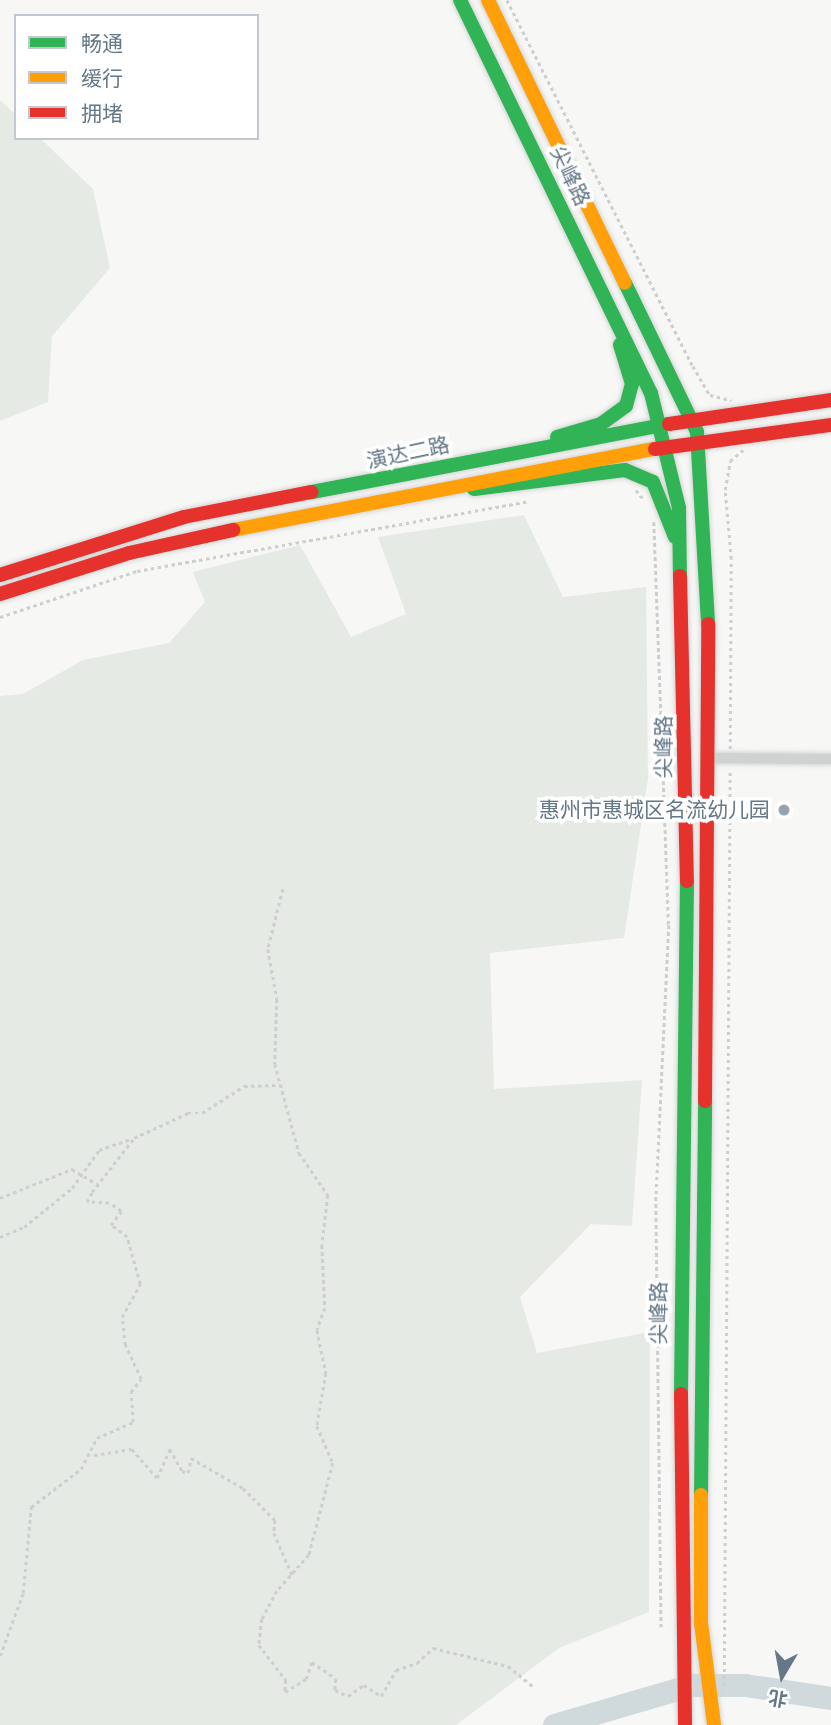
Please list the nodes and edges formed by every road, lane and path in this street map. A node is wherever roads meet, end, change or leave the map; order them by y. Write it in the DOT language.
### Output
graph roads {
  1 [pos="460,0"];
  2 [pos="488,0"];
  3 [pos="507,0"];
  4 [pos="511,46"];
  5 [pos="489,59"];
  6 [pos="575,178"];
  7 [pos="554,190"];
  8 [pos="608,303"];
  9 [pos="741,400"];
  10 [pos="831,400"];
  11 [pos="692,423"];
  12 [pos="662,425"];
  13 [pos="831,425"];
  14 [pos="698,443"];
  15 [pos="668,447"];
  16 [pos="745,448"];
  17 [pos="494,457"];
  18 [pos="628,487"];
  19 [pos="452,488"];
  20 [pos="338,489"];
  21 [pos="542,497"];
  22 [pos="343,508"];
  23 [pos="80,547"];
  24 [pos="681,556"];
  25 [pos="87,565"];
  26 [pos="0,575"];
  27 [pos="0,594"];
  28 [pos="0,617"];
  29 [pos="709,758"];
  30 [pos="730,759"];
  31 [pos="831,759"];
  32 [pos="283,889"];
  33 [pos="688,916"];
  34 [pos="709,916"];
  35 [pos="279,1084"];
  36 [pos="134,1138"];
  37 [pos="81,1174"];
  38 [pos="97,1184"];
  39 [pos="0,1198"];
  40 [pos="0,1237"];
  41 [pos="93,1456"];
  42 [pos="293,1577"];
  43 [pos="661,1627"];
  44 [pos="0,1656"];
  45 [pos="723,1657"];
  46 [pos="535,1688"];
  47 [pos="685,1725"];
  48 [pos="715,1725"];
  1 -- 5 [label="main road, 尖峰路"];
  2 -- 4 [label="main road, 尖峰路"];
  3 -- 9 [label="path"];
  4 -- 5 [label="main road"];
  4 -- 6 [label="main road, 尖峰路"];
  5 -- 7 [label="main road, 尖峰路"];
  6 -- 7 [label="main road"];
  6 -- 11 [label="main road, 尖峰路"];
  7 -- 8 [label="main road, 尖峰路"];
  8 -- 12 [label="main road, 尖峰路"];
  8 -- 17 [label="main road"];
  10 -- 11 [label="main road, 演达二路"];
  11 -- 12 [label="main road, 演达二路"];
  11 -- 14 [label="main road, 尖峰路"];
  12 -- 15 [label="main road, 尖峰路"];
  12 -- 17 [label="main road, 演达二路"];
  13 -- 14 [label="main road, 演达二路"];
  14 -- 15 [label="main road, 演达二路"];
  14 -- 29 [label="main road, 尖峰路"];
  15 -- 19 [label="main road, 演达二路"];
  15 -- 24 [label="main road, 尖峰路"];
  16 -- 30 [label="path"];
  17 -- 20 [label="main road, 演达二路"];
  18 -- 43 [label="path"];
  19 -- 22 [label="main road, 演达二路"];
  19 -- 24 [label="main road"];
  20 -- 22 [label="main road"];
  20 -- 23 [label="main road, 演达二路"];
  21 -- 28 [label="path"];
  22 -- 25 [label="main road, 演达二路"];
  23 -- 25 [label="main road"];
  23 -- 26 [label="main road, 演达二路"];
  24 -- 33 [label="main road, 尖峰路"];
  25 -- 27 [label="main road, 演达二路"];
  29 -- 30 [label="street"];
  29 -- 34 [label="main road, 尖峰路"];
  30 -- 31 [label="street"];
  30 -- 45 [label="path"];
  32 -- 35 [label="path"];
  33 -- 34 [label="main road"];
  33 -- 47 [label="main road, 尖峰路"];
  34 -- 48 [label="main road, 尖峰路"];
  35 -- 36 [label="path"];
  35 -- 42 [label="path"];
  36 -- 37 [label="path"];
  36 -- 38 [label="path"];
  37 -- 38 [label="path"];
  37 -- 39 [label="path"];
  37 -- 40 [label="path"];
  38 -- 41 [label="path"];
  41 -- 42 [label="path"];
  41 -- 44 [label="path"];
  42 -- 46 [label="path"];
}
